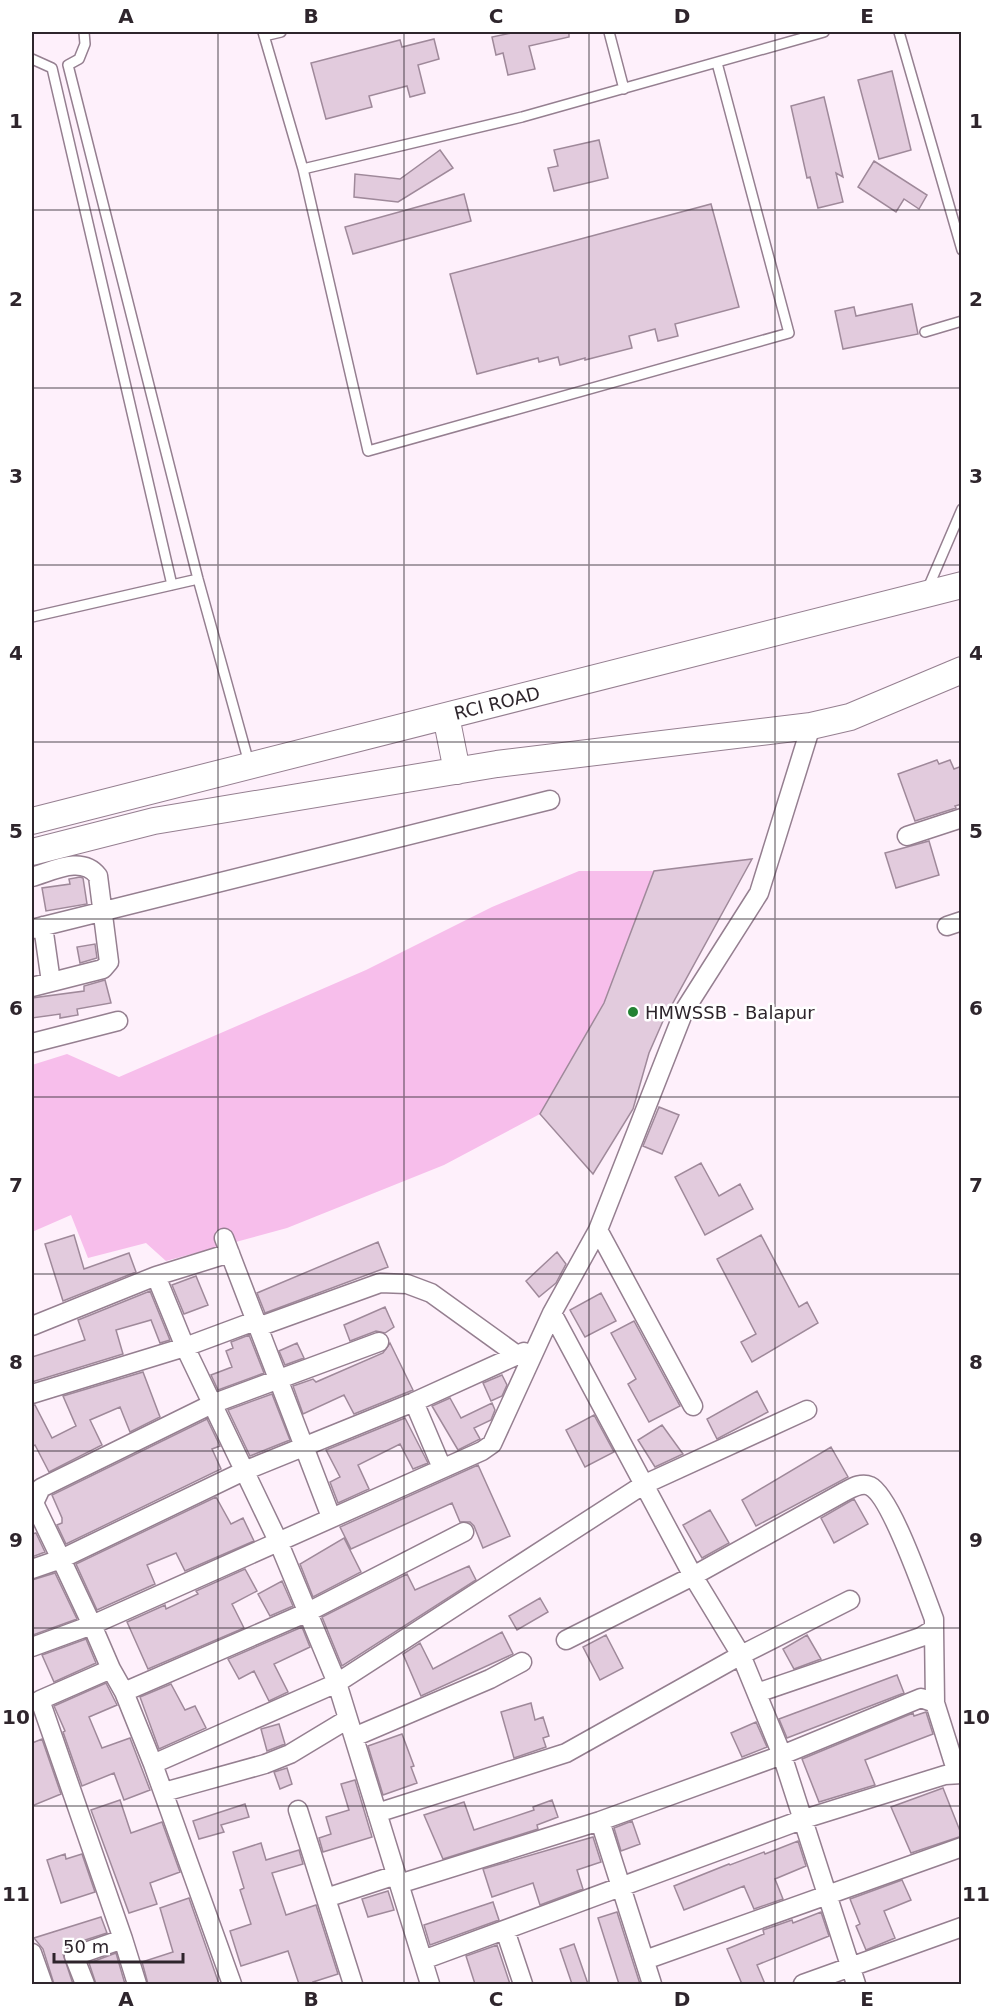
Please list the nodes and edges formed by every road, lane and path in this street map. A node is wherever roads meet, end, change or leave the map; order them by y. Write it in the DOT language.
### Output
graph roads {
  1 [pos="84,32"];
  2 [pos="281,32"];
  3 [pos="609,32"];
  4 [pos="825,32"];
  5 [pos="899,32"];
  6 [pos="263,34"];
  7 [pos="32,59"];
  8 [pos="717,63"];
  9 [pos="68,65"];
  10 [pos="52,68"];
  11 [pos="624,89"];
  12 [pos="303,169"];
  13 [pos="962,250"];
  14 [pos="962,321"];
  15 [pos="925,332"];
  16 [pos="962,509"];
  17 [pos="198,579"];
  18 [pos="172,585"];
  19 [pos="962,585"];
  20 [pos="926,593"];
  21 [pos="32,617"];
  22 [pos="962,670"];
  23 [pos="446,716"];
  24 [pos="811,726"];
  25 [pos="250,766"];
  26 [pos="457,771"];
  27 [pos="550,800"];
  28 [pos="962,818"];
  29 [pos="32,820"];
  30 [pos="907,836"];
  31 [pos="32,852"];
  32 [pos="32,877"];
  33 [pos="103,911"];
  34 [pos="37,928"];
  35 [pos="51,982"];
  36 [pos="32,987"];
  37 [pos="118,1021"];
  38 [pos="32,1043"];
  39 [pos="598,1230"];
  40 [pos="156,1276"];
  41 [pos="552,1312"];
  42 [pos="256,1324"];
  43 [pos="32,1326"];
  44 [pos="379,1341"];
  45 [pos="537,1346"];
  46 [pos="185,1347"];
  47 [pos="517,1355"];
  48 [pos="277,1379"];
  49 [pos="32,1394"];
  50 [pos="414,1402"];
  51 [pos="212,1404"];
  52 [pos="693,1406"];
  53 [pos="807,1410"];
  54 [pos="303,1448"];
  55 [pos="442,1468"];
  56 [pos="244,1471"];
  57 [pos="643,1485"];
  58 [pos="32,1501"];
  59 [pos="331,1517"];
  60 [pos="464,1532"];
  61 [pos="278,1541"];
  62 [pos="61,1559"];
  63 [pos="32,1569"];
  64 [pos="693,1576"];
  65 [pos="850,1600"];
  66 [pos="308,1612"];
  67 [pos="92,1624"];
  68 [pos="934,1629"];
  69 [pos="566,1640"];
  70 [pos="32,1647"];
  71 [pos="741,1655"];
  72 [pos="522,1662"];
  73 [pos="111,1669"];
  74 [pos="337,1683"];
  75 [pos="124,1692"];
  76 [pos="757,1693"];
  77 [pos="36,1701"];
  78 [pos="935,1703"];
  79 [pos="348,1719"];
  80 [pos="354,1737"];
  81 [pos="782,1755"];
  82 [pos="153,1764"];
  83 [pos="959,1773"];
  84 [pos="164,1792"];
  85 [pos="298,1810"];
  86 [pos="377,1813"];
  87 [pos="804,1819"];
  88 [pos="600,1821"];
  89 [pos="962,1847"];
  90 [pos="398,1879"];
  91 [pos="623,1888"];
  92 [pos="828,1896"];
  93 [pos="326,1898"];
  94 [pos="962,1927"];
  95 [pos="505,1930"];
  96 [pos="123,1939"];
  97 [pos="32,1953"];
  98 [pos="423,1960"];
  99 [pos="645,1960"];
  100 [pos="854,1976"];
  101 [pos="43,1984"];
  102 [pos="85,1984"];
  103 [pos="137,1984"];
  104 [pos="232,1984"];
  105 [pos="353,1984"];
  106 [pos="430,1984"];
  107 [pos="523,1984"];
  108 [pos="652,1984"];
  109 [pos="803,1984"];
  1 -- 9 [label="lane"];
  2 -- 6 [label="lane"];
  3 -- 11 [label="lane"];
  4 -- 8 [label="lane"];
  5 -- 13 [label="lane"];
  6 -- 12 [label="lane"];
  7 -- 10 [label="lane"];
  8 -- 11 [label="lane"];
  8 -- 12 [label="lane"];
  9 -- 10 [label="lane"];
  9 -- 17 [label="lane"];
  10 -- 18 [label="lane"];
  11 -- 12 [label="lane"];
  14 -- 15 [label="lane"];
  16 -- 20 [label="lane"];
  17 -- 18 [label="lane"];
  17 -- 25 [label="lane"];
  18 -- 21 [label="lane"];
  19 -- 20 [label="main road, RCI ROAD"];
  20 -- 23 [label="main road, RCI ROAD"];
  22 -- 24 [label="main road"];
  23 -- 25 [label="main road, RCI ROAD"];
  23 -- 26 [label="main road"];
  24 -- 26 [label="main road"];
  24 -- 39 [label="street"];
  25 -- 29 [label="main road, RCI ROAD"];
  26 -- 31 [label="main road"];
  27 -- 33 [label="street"];
  28 -- 30 [label="street"];
  32 -- 33 [label="street"];
  33 -- 34 [label="street"];
  33 -- 35 [label="street"];
  34 -- 35 [label="street"];
  35 -- 36 [label="street"];
  37 -- 38 [label="street"];
  39 -- 41 [label="street"];
  39 -- 52 [label="street"];
  40 -- 42 [label="street"];
  40 -- 43 [label="street"];
  40 -- 46 [label="street"];
  41 -- 45 [label="street"];
  41 -- 57 [label="street"];
  42 -- 46 [label="street"];
  42 -- 47 [label="street"];
  42 -- 48 [label="street"];
  44 -- 48 [label="street"];
  45 -- 47 [label="street"];
  45 -- 55 [label="street"];
  46 -- 49 [label="street"];
  46 -- 51 [label="street"];
  47 -- 50 [label="street"];
  48 -- 51 [label="street"];
  48 -- 54 [label="street"];
  50 -- 54 [label="street"];
  50 -- 55 [label="street"];
  51 -- 56 [label="street"];
  51 -- 58 [label="street"];
  53 -- 57 [label="street"];
  54 -- 56 [label="street"];
  54 -- 59 [label="street"];
  55 -- 59 [label="street"];
  56 -- 61 [label="street"];
  56 -- 62 [label="street"];
  57 -- 64 [label="street"];
  57 -- 74 [label="street"];
  58 -- 62 [label="street"];
  59 -- 61 [label="street"];
  60 -- 66 [label="street"];
  61 -- 66 [label="street"];
  61 -- 67 [label="street"];
  62 -- 63 [label="street"];
  62 -- 67 [label="street"];
  64 -- 68 [label="street"];
  64 -- 69 [label="street"];
  64 -- 71 [label="street"];
  65 -- 71 [label="street"];
  66 -- 74 [label="street"];
  66 -- 75 [label="street"];
  67 -- 70 [label="street"];
  67 -- 73 [label="street"];
  68 -- 76 [label="street"];
  68 -- 78 [label="street"];
  71 -- 76 [label="street"];
  71 -- 86 [label="street"];
  72 -- 80 [label="street"];
  73 -- 75 [label="street"];
  73 -- 77 [label="street"];
  74 -- 79 [label="street"];
  74 -- 82 [label="street"];
  75 -- 82 [label="street"];
  76 -- 81 [label="street"];
  77 -- 96 [label="street"];
  78 -- 81 [label="street"];
  78 -- 83 [label="street"];
  79 -- 80 [label="street"];
  79 -- 84 [label="street"];
  80 -- 86 [label="street"];
  81 -- 87 [label="street"];
  81 -- 88 [label="street"];
  82 -- 84 [label="street"];
  83 -- 87 [label="street"];
  84 -- 104 [label="street"];
  85 -- 93 [label="street"];
  86 -- 90 [label="street"];
  87 -- 91 [label="street"];
  87 -- 92 [label="street"];
  88 -- 90 [label="street"];
  88 -- 91 [label="street"];
  89 -- 92 [label="street"];
  90 -- 93 [label="street"];
  90 -- 98 [label="street"];
  91 -- 95 [label="street"];
  91 -- 99 [label="street"];
  92 -- 99 [label="street"];
  92 -- 100 [label="street"];
  93 -- 105 [label="street"];
  94 -- 100 [label="street"];
  95 -- 98 [label="street"];
  95 -- 107 [label="street"];
  96 -- 102 [label="street"];
  96 -- 103 [label="street"];
  97 -- 101 [label="street"];
  98 -- 106 [label="street"];
  99 -- 108 [label="street"];
  100 -- 109 [label="street"];
}
